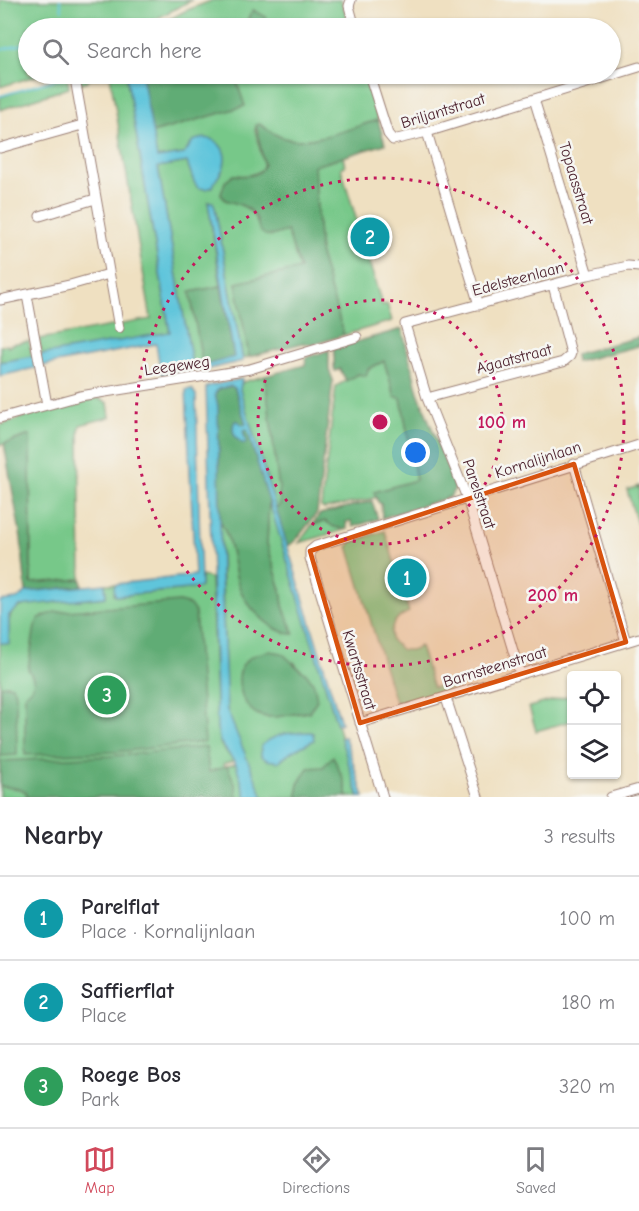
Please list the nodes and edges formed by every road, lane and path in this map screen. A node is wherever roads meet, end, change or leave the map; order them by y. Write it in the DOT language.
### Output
graph roads {
  1 [pos="351,1"];
  2 [pos="352,18"];
  3 [pos="639,67"];
  4 [pos="621,72"];
  5 [pos="76,84"];
  6 [pos="372,84"];
  7 [pos="583,84"];
  8 [pos="534,99"];
  9 [pos="82,125"];
  10 [pos="427,132"];
  11 [pos="0,148"];
  12 [pos="95,199"];
  13 [pos="40,216"];
  14 [pos="639,267"];
  15 [pos="109,274"];
  16 [pos="588,275"];
  17 [pos="553,285"];
  18 [pos="27,296"];
  19 [pos="0,300"];
  20 [pos="479,304"];
  21 [pos="405,324"];
  22 [pos="119,328"];
  23 [pos="357,337"];
  24 [pos="427,398"];
  25 [pos="46,405"];
  26 [pos="0,418"];
  27 [pos="639,445"];
  28 [pos="574,464"];
  29 [pos="467,498"];
  30 [pos="310,551"];
  31 [pos="639,638"];
  32 [pos="626,642"];
  33 [pos="520,674"];
  34 [pos="446,698"];
  35 [pos="360,723"];
  36 [pos="639,789"];
  37 [pos="383,797"];
  38 [pos="478,797"];
  39 [pos="611,797"];
  1 -- 2 [label="street"];
  3 -- 4 [label="street, Briljantstraat"];
  5 -- 9 [label="street"];
  6 -- 10 [label="street, Briljantstraat"];
  7 -- 8 [label="street, Briljantstraat"];
  8 -- 10 [label="street, Briljantstraat"];
  8 -- 16 [label="street, Topaasstraat"];
  9 -- 11 [label="street"];
  9 -- 12 [label="street"];
  10 -- 20 [label="street"];
  12 -- 13 [label="street"];
  12 -- 15 [label="street"];
  14 -- 16 [label="street, Edelsteenlaan"];
  15 -- 18 [label="street"];
  15 -- 22 [label="street"];
  16 -- 17 [label="street, Edelsteenlaan"];
  17 -- 20 [label="street, Edelsteenlaan"];
  17 -- 24 [label="street, Agaatstraat"];
  18 -- 19 [label="street"];
  18 -- 25 [label="street"];
  20 -- 21 [label="street, Edelsteenlaan"];
  21 -- 24 [label="street, Parelstraat"];
  23 -- 25 [label="street, Leegeweg"];
  24 -- 29 [label="street, Parelstraat"];
  25 -- 26 [label="street, Leegeweg"];
  27 -- 28 [label="street, Kornalijnlaan"];
  28 -- 29 [label="street, Kornalijnlaan"];
  28 -- 32 [label="street"];
  29 -- 30 [label="street, Kornalijnlaan"];
  29 -- 33 [label="street, Parelstraat"];
  30 -- 35 [label="street, Kwartsstraat"];
  31 -- 32 [label="street, Barnsteenstraat"];
  32 -- 33 [label="street, Barnsteenstraat"];
  33 -- 34 [label="street, Barnsteenstraat"];
  34 -- 35 [label="street, Barnsteenstraat"];
  34 -- 38 [label="street"];
  35 -- 37 [label="street, Kwartsstraat"];
  36 -- 39 [label="street"];
}
